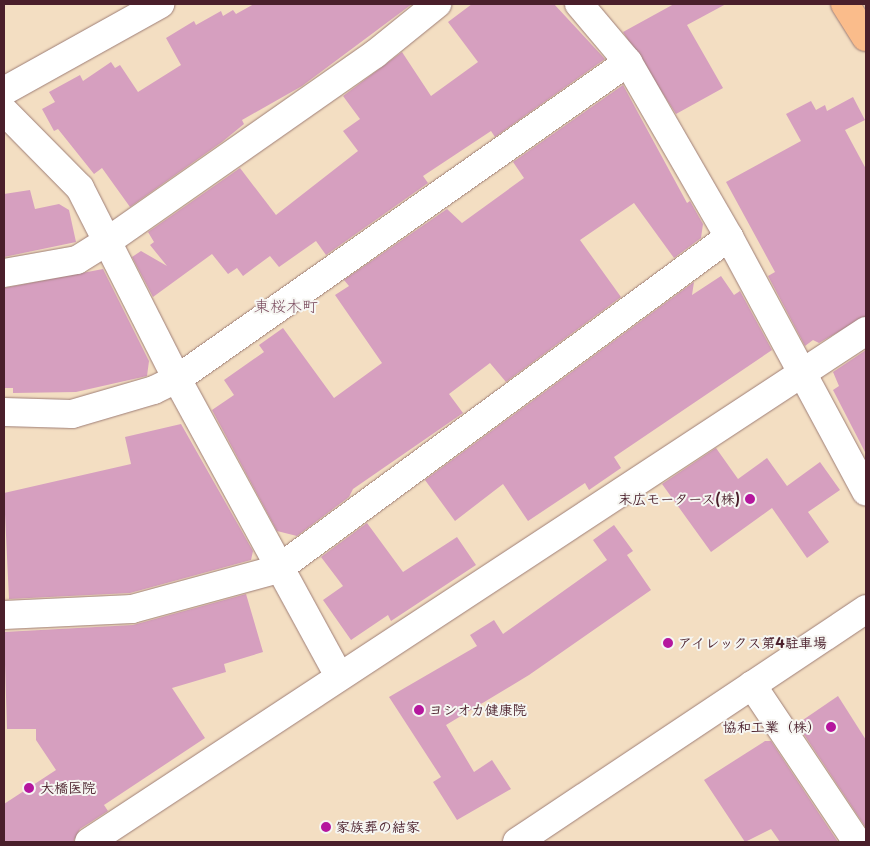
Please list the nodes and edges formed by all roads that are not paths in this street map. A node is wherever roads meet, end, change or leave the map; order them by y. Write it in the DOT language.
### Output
graph roads {
  1 [pos="160,4"];
  2 [pos="437,4"];
  3 [pos="579,4"];
  4 [pos="845,4"];
  5 [pos="866,38"];
  6 [pos="628,62"];
  7 [pos="4,91"];
  8 [pos="4,112"];
  9 [pos="730,237"];
  10 [pos="108,242"];
  11 [pos="4,273"];
  12 [pos="866,331"];
  13 [pos="803,373"];
  14 [pos="178,379"];
  15 [pos="4,412"];
  16 [pos="866,492"];
  17 [pos="278,568"];
  18 [pos="866,609"];
  19 [pos="4,615"];
  20 [pos="339,676"];
  21 [pos="752,685"];
  22 [pos="89,842"];
  23 [pos="517,842"];
  24 [pos="857,842"];
  1 -- 7 [label="street"];
  2 -- 10 [label="street"];
  3 -- 6 [label="street"];
  4 -- 5 [label="main road"];
  6 -- 9 [label="street"];
  6 -- 14 [label="street"];
  8 -- 10 [label="street"];
  9 -- 13 [label="street"];
  9 -- 17 [label="street"];
  10 -- 11 [label="street"];
  10 -- 14 [label="street"];
  12 -- 13 [label="street"];
  13 -- 16 [label="street"];
  13 -- 20 [label="street"];
  14 -- 15 [label="street"];
  14 -- 17 [label="street"];
  17 -- 19 [label="street"];
  17 -- 20 [label="street"];
  18 -- 21 [label="street"];
  20 -- 22 [label="street"];
  21 -- 23 [label="street"];
  21 -- 24 [label="street"];
}
